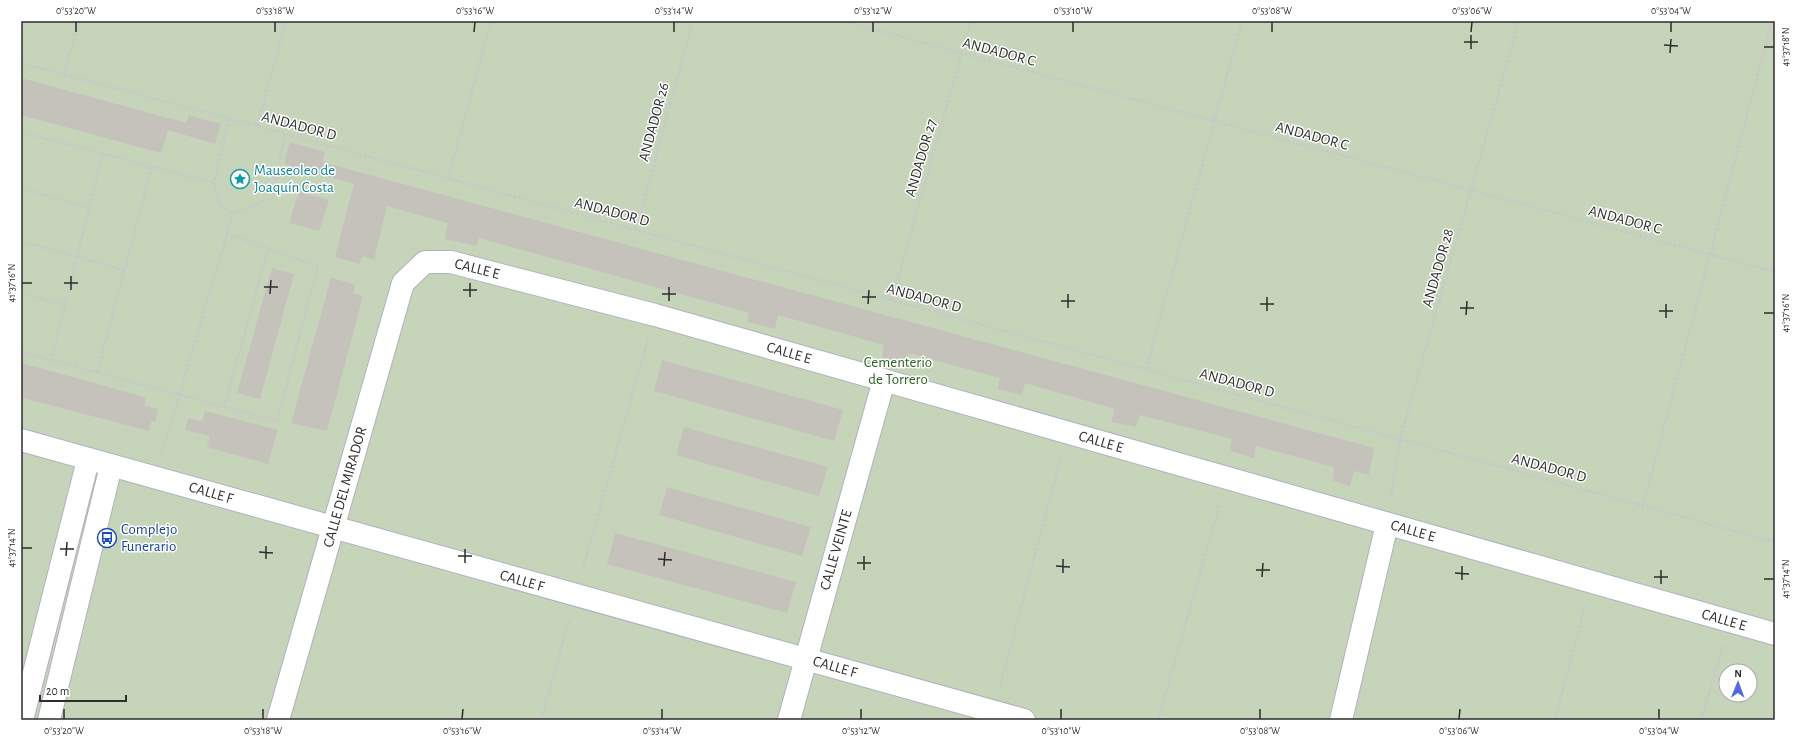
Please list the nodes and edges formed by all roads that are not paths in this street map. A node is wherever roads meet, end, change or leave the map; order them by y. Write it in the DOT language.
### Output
graph roads {
  1 [pos="425,262"];
  2 [pos="884,380"];
  3 [pos="21,440"];
  4 [pos="88,460"];
  5 [pos="111,466"];
  6 [pos="1387,524"];
  7 [pos="333,528"];
  8 [pos="1775,634"];
  9 [pos="806,659"];
  10 [pos="22,720"];
  11 [pos="49,720"];
  12 [pos="278,720"];
  13 [pos="789,720"];
  14 [pos="1024,720"];
  15 [pos="1341,720"];
  1 -- 2 [label="lane, CALLE E"];
  1 -- 7 [label="lane, CALLE DEL MIRADOR"];
  2 -- 6 [label="lane, CALLE E"];
  2 -- 9 [label="lane, CALLE VEINTE"];
  3 -- 4 [label="lane, CALLE F"];
  4 -- 5 [label="lane, CALLE F"];
  4 -- 10 [label="lane"];
  5 -- 7 [label="lane, CALLE F"];
  5 -- 11 [label="lane"];
  6 -- 8 [label="lane, CALLE E"];
  6 -- 15 [label="lane"];
  7 -- 9 [label="lane, CALLE F"];
  7 -- 12 [label="lane, CALLE DEL MIRADOR"];
  9 -- 13 [label="lane, CALLE VEINTE"];
  9 -- 14 [label="lane, CALLE F"];
}
